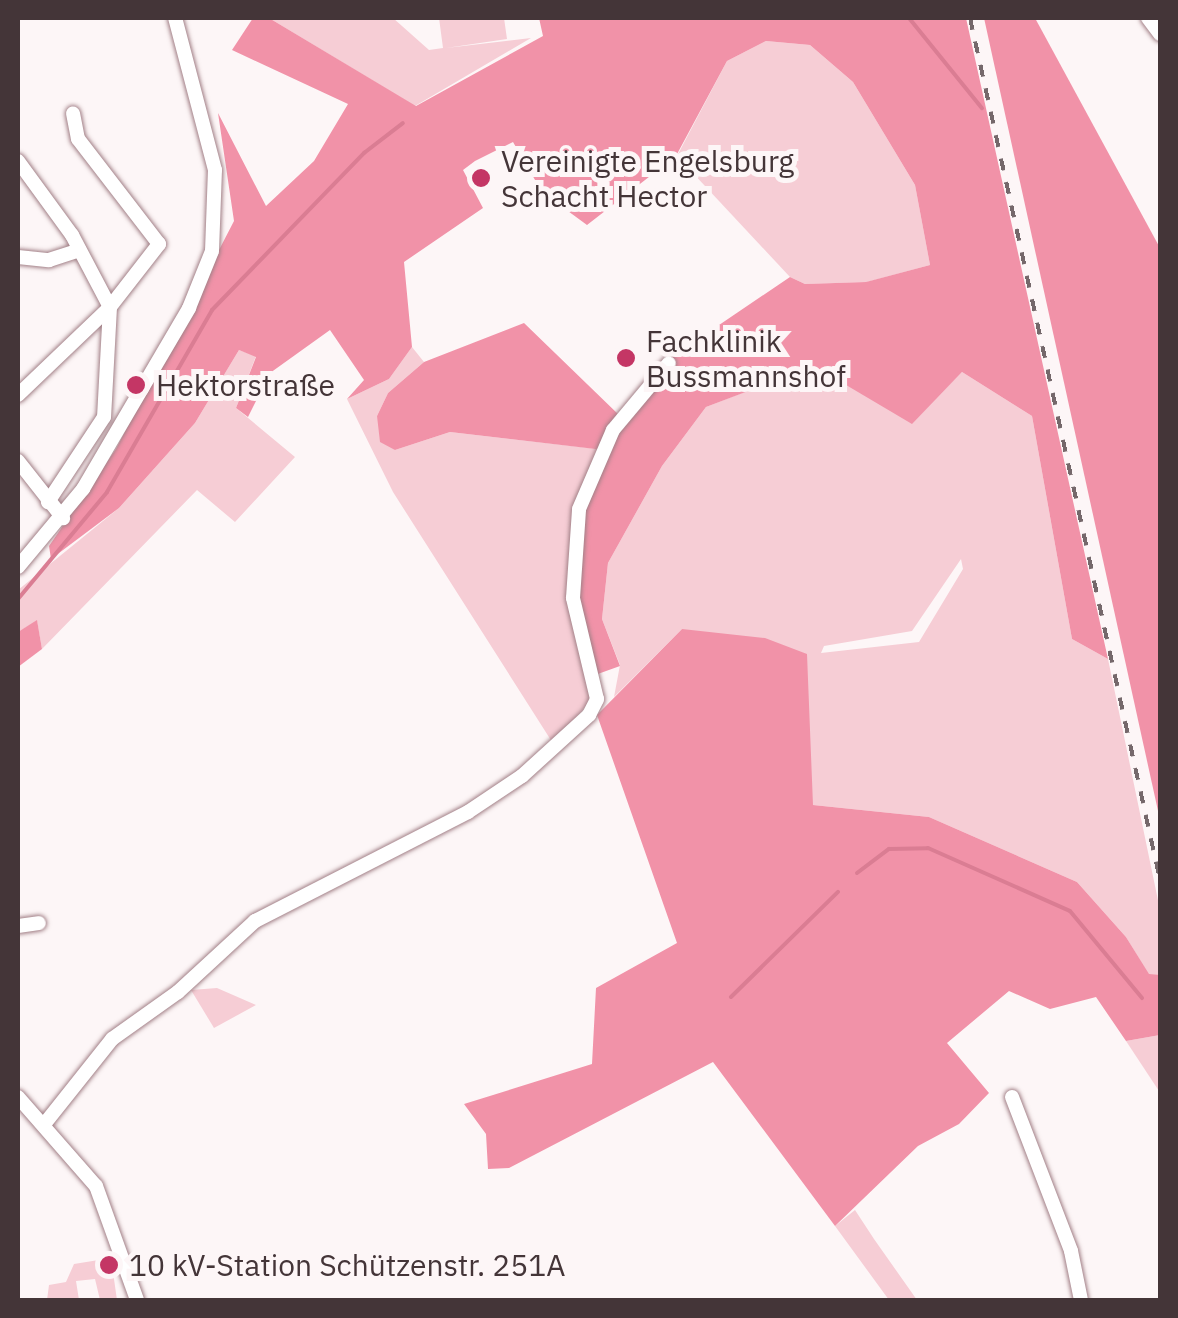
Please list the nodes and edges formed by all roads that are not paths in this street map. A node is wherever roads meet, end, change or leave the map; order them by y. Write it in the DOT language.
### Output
graph roads {
  1 [pos="174,18"];
  2 [pos="1148,18"];
  3 [pos="1160,34"];
  4 [pos="73,114"];
  5 [pos="18,161"];
  6 [pos="79,250"];
  7 [pos="18,257"];
  8 [pos="110,307"];
  9 [pos="669,363"];
  10 [pos="18,395"];
  11 [pos="18,461"];
  12 [pos="48,502"];
  13 [pos="64,518"];
  14 [pos="18,567"];
  15 [pos="39,923"];
  16 [pos="18,926"];
  17 [pos="18,1096"];
  18 [pos="1012,1096"];
  19 [pos="46,1122"];
  20 [pos="138,1300"];
  21 [pos="1081,1300"];
  1 -- 13 [label="street"];
  2 -- 3 [label="street"];
  4 -- 8 [label="street"];
  5 -- 6 [label="street"];
  6 -- 7 [label="street"];
  6 -- 8 [label="street"];
  8 -- 10 [label="street"];
  8 -- 12 [label="street"];
  9 -- 19 [label="street"];
  11 -- 12 [label="street"];
  12 -- 13 [label="street"];
  13 -- 14 [label="street"];
  15 -- 16 [label="street"];
  17 -- 19 [label="street"];
  18 -- 21 [label="street"];
  19 -- 20 [label="street"];
}
